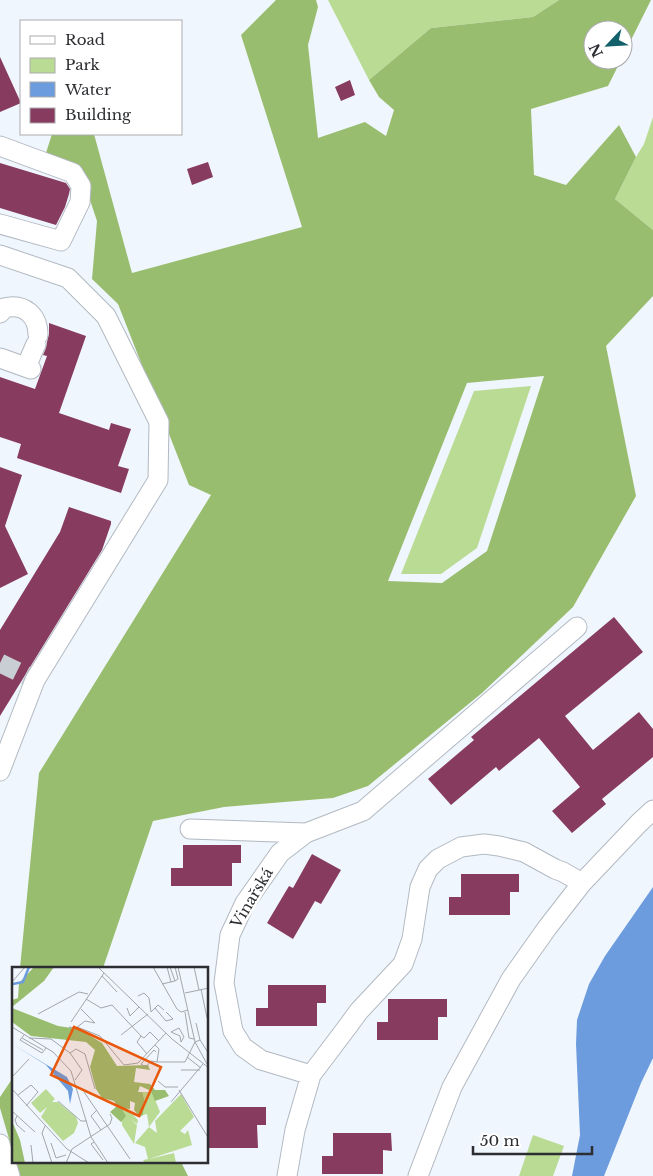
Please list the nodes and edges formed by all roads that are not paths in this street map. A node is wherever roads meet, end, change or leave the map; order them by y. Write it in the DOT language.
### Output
graph roads {
  1 [pos="0,146"];
  2 [pos="0,224"];
  3 [pos="0,255"];
  4 [pos="0,313"];
  5 [pos="0,358"];
  6 [pos="577,626"];
  7 [pos="0,771"];
  8 [pos="653,810"];
  9 [pos="190,829"];
  10 [pos="306,833"];
  11 [pos="582,883"];
  12 [pos="311,1075"];
  13 [pos="0,1144"];
  14 [pos="10,1176"];
  15 [pos="287,1176"];
  16 [pos="418,1176"];
  1 -- 2 [label="street"];
  3 -- 7 [label="street"];
  4 -- 5 [label="street"];
  6 -- 10 [label="street, Vinařská"];
  8 -- 11 [label="street"];
  9 -- 10 [label="street"];
  10 -- 12 [label="street, Vinařská"];
  11 -- 12 [label="street"];
  11 -- 16 [label="street"];
  12 -- 15 [label="street"];
  13 -- 14 [label="street"];
}
